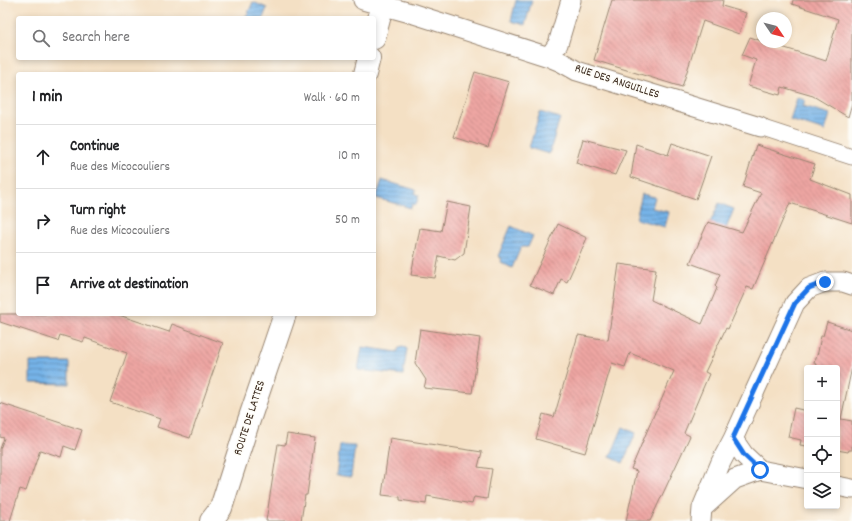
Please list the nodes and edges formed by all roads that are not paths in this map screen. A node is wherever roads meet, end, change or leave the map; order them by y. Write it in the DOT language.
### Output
graph roads {
  1 [pos="571,0"];
  2 [pos="376,2"];
  3 [pos="375,16"];
  4 [pos="549,57"];
  5 [pos="368,60"];
  6 [pos="366,72"];
  7 [pos="760,127"];
  8 [pos="852,156"];
  9 [pos="852,284"];
  10 [pos="284,316"];
  11 [pos="733,438"];
  12 [pos="760,470"];
  13 [pos="804,479"];
  14 [pos="840,487"];
  15 [pos="852,489"];
  16 [pos="702,515"];
  17 [pos="211,521"];
  1 -- 4 [label="street"];
  2 -- 3 [label="street"];
  2 -- 4 [label="street, RUE DES ANGUILLES"];
  4 -- 7 [label="street, RUE DES ANGUILLES"];
  5 -- 6 [label="street"];
  7 -- 8 [label="street, RUE DES ANGUILLES"];
  9 -- 11 [label="street"];
  10 -- 17 [label="street, ROUTE DE LATTES"];
  11 -- 12 [label="street"];
  11 -- 16 [label="street"];
  12 -- 13 [label="street"];
  12 -- 16 [label="street"];
  14 -- 15 [label="street"];
}
